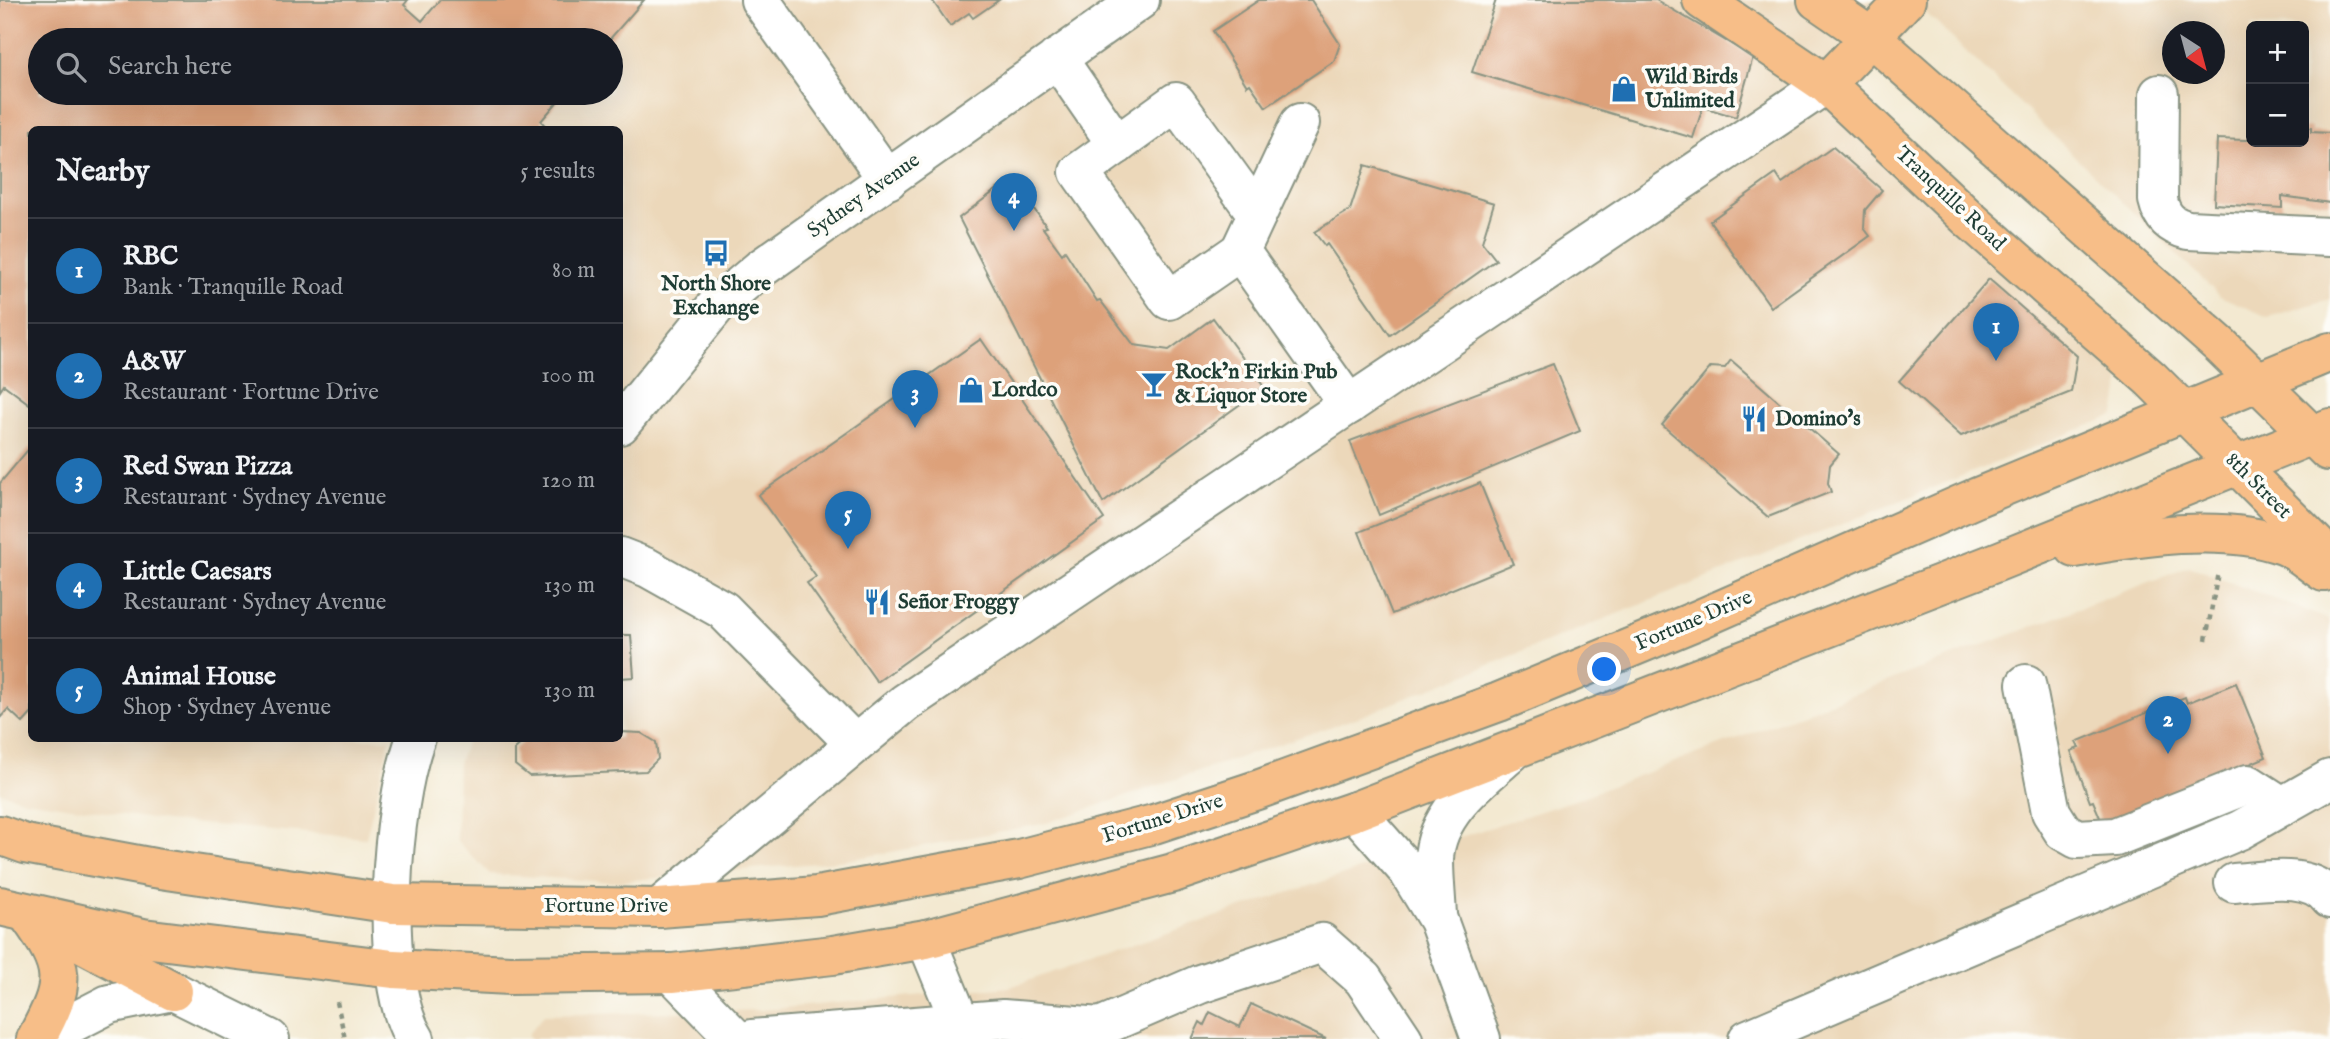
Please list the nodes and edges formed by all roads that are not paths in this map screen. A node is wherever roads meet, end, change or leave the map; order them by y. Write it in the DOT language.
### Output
graph roads {
  1 [pos="760,0"];
  2 [pos="1140,0"];
  3 [pos="1702,0"];
  4 [pos="1817,0"];
  5 [pos="1906,0"];
  6 [pos="1871,37"];
  7 [pos="1057,58"];
  8 [pos="1826,84"];
  9 [pos="2159,94"];
  10 [pos="1300,123"];
  11 [pos="1117,145"];
  12 [pos="888,180"];
  13 [pos="1257,214"];
  14 [pos="2330,237"];
  15 [pos="1240,251"];
  16 [pos="2330,352"];
  17 [pos="2258,382"];
  18 [pos="1349,405"];
  19 [pos="2186,413"];
  20 [pos="623,421"];
  21 [pos="2324,439"];
  22 [pos="2237,465"];
  23 [pos="623,558"];
  24 [pos="2330,558"];
  25 [pos="1997,562"];
  26 [pos="2330,576"];
  27 [pos="2026,684"];
  28 [pos="414,742"];
  29 [pos="855,744"];
  30 [pos="1511,753"];
  31 [pos="2330,779"];
  32 [pos="2282,806"];
  33 [pos="1355,811"];
  34 [pos="0,835"];
  35 [pos="2234,883"];
  36 [pos="2330,899"];
  37 [pos="393,904"];
  38 [pos="659,908"];
  39 [pos="14,910"];
  40 [pos="1438,920"];
  41 [pos="926,939"];
  42 [pos="393,969"];
  43 [pos="672,973"];
  44 [pos="173,991"];
  45 [pos="960,1022"];
  46 [pos="1098,1033"];
  47 [pos="38,1039"];
  48 [pos="270,1039"];
  49 [pos="415,1039"];
  50 [pos="736,1039"];
  51 [pos="752,1039"];
  52 [pos="1403,1039"];
  53 [pos="1481,1039"];
  54 [pos="1748,1039"];
  1 -- 12 [label="street"];
  2 -- 7 [label="street, Sydney Avenue"];
  3 -- 8 [label="main road, Tranquille Road"];
  4 -- 6 [label="main road"];
  5 -- 6 [label="main road"];
  6 -- 8 [label="main road"];
  6 -- 17 [label="main road"];
  7 -- 11 [label="street"];
  7 -- 12 [label="street, Sydney Avenue"];
  8 -- 18 [label="street"];
  8 -- 19 [label="main road, Tranquille Road"];
  9 -- 14 [label="street"];
  10 -- 13 [label="street"];
  11 -- 13 [label="street"];
  11 -- 15 [label="street"];
  12 -- 20 [label="street, Sydney Avenue"];
  13 -- 15 [label="street"];
  15 -- 18 [label="street"];
  16 -- 17 [label="main road"];
  17 -- 19 [label="main road, Fortune Drive"];
  17 -- 21 [label="main road"];
  18 -- 29 [label="street"];
  19 -- 22 [label="main road, 8th Street"];
  19 -- 38 [label="main road, Fortune Drive"];
  21 -- 22 [label="main road"];
  22 -- 24 [label="main road, 8th Street"];
  22 -- 25 [label="main road"];
  23 -- 29 [label="street"];
  25 -- 26 [label="main road"];
  25 -- 30 [label="main road"];
  27 -- 32 [label="street"];
  28 -- 37 [label="street"];
  29 -- 38 [label="street"];
  30 -- 33 [label="main road"];
  30 -- 40 [label="street"];
  31 -- 32 [label="street"];
  32 -- 54 [label="street"];
  33 -- 40 [label="street"];
  33 -- 41 [label="main road"];
  34 -- 37 [label="main road, Fortune Drive"];
  35 -- 36 [label="street"];
  37 -- 38 [label="main road, Fortune Drive"];
  37 -- 42 [label="street"];
  39 -- 42 [label="main road"];
  39 -- 44 [label="main road"];
  39 -- 47 [label="main road"];
  40 -- 53 [label="street"];
  41 -- 43 [label="main road"];
  41 -- 45 [label="street"];
  42 -- 43 [label="main road"];
  42 -- 49 [label="street"];
  43 -- 50 [label="street"];
  44 -- 47 [label="street"];
  44 -- 48 [label="street"];
  45 -- 46 [label="street"];
  45 -- 51 [label="street"];
  46 -- 52 [label="street"];
}
